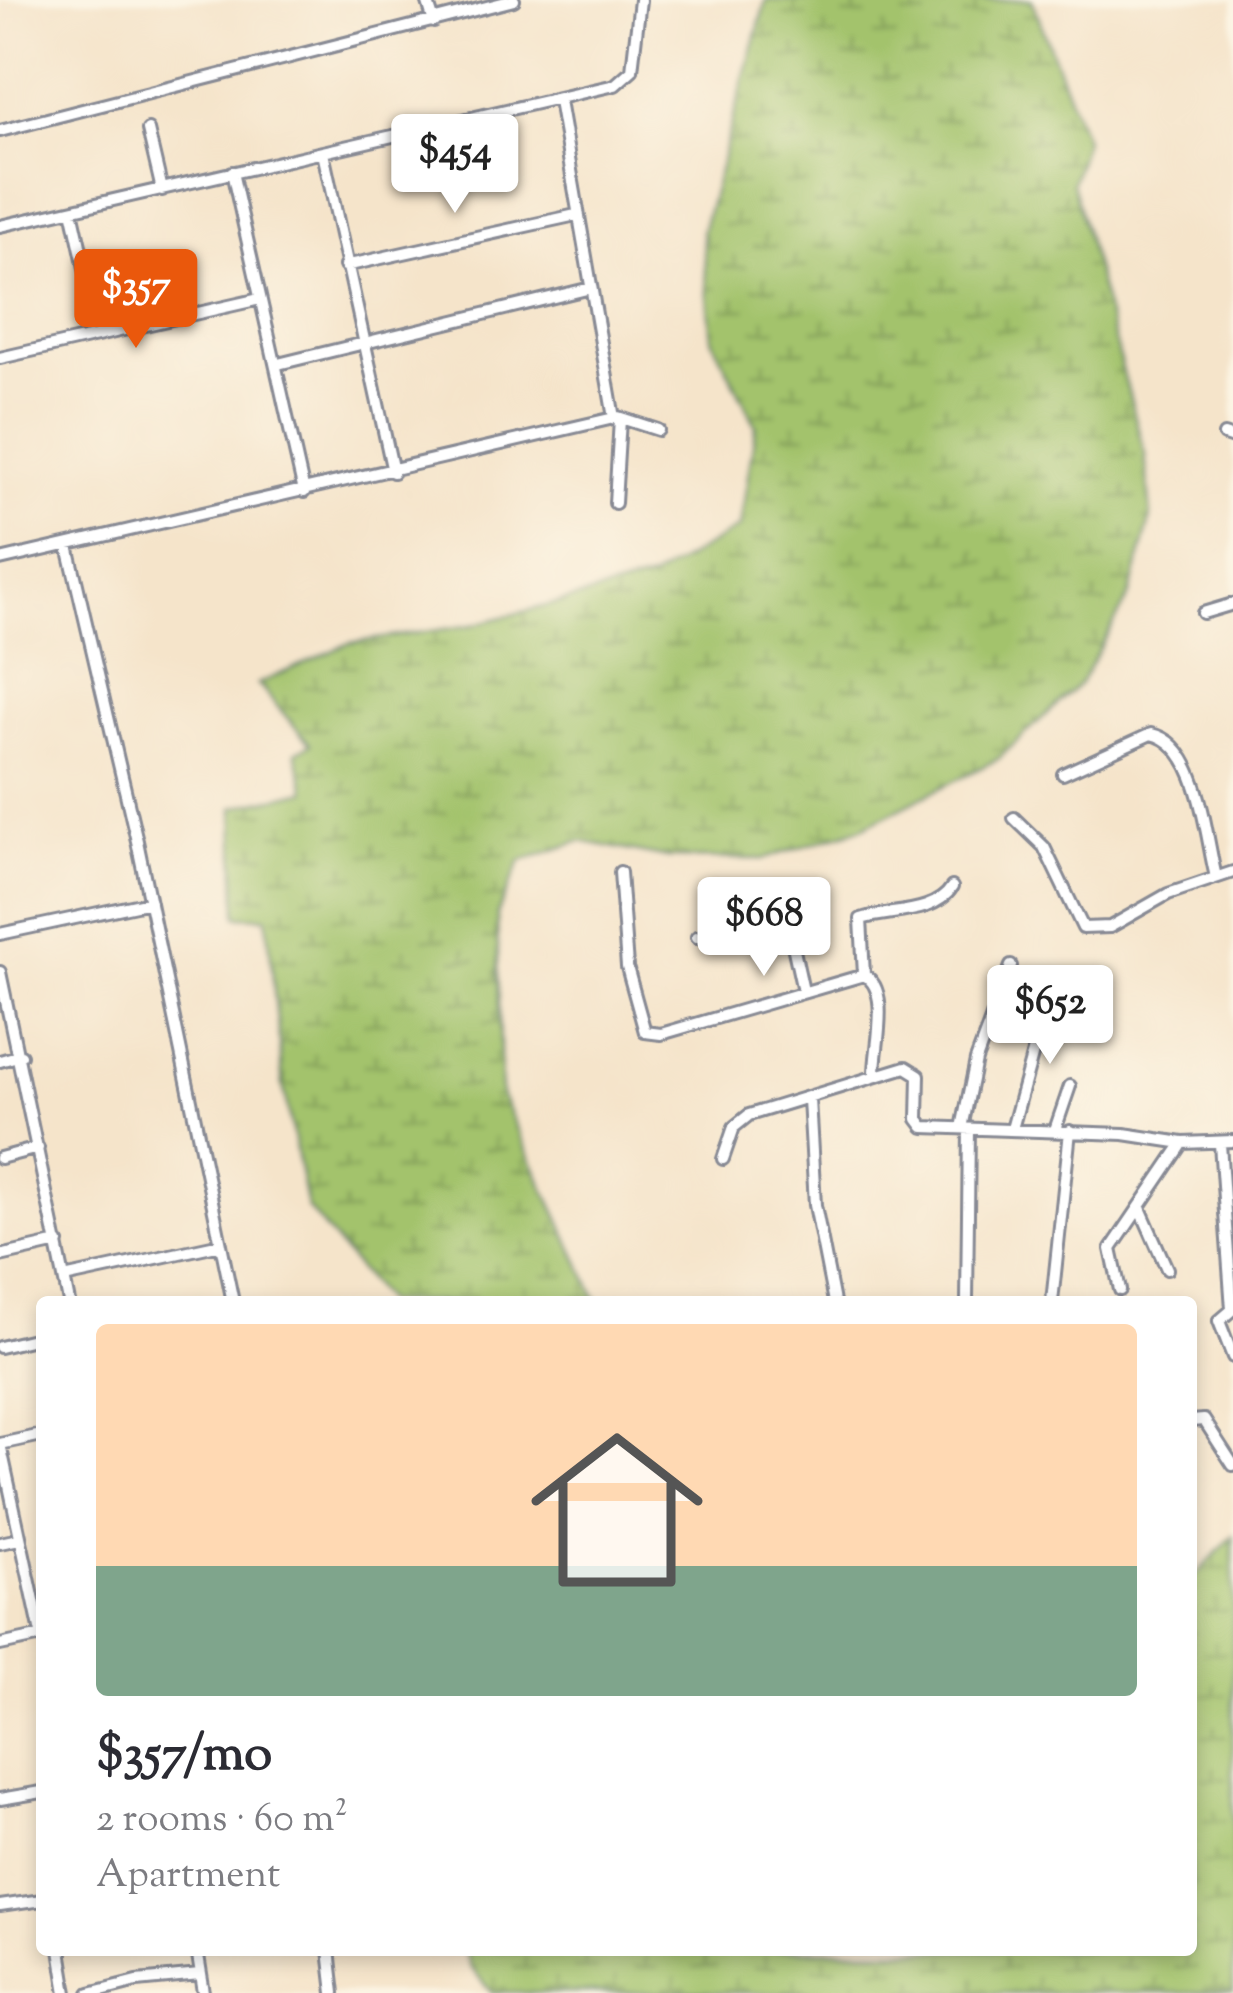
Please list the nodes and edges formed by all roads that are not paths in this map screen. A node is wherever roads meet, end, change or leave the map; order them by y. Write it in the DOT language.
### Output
graph roads {
  1 [pos="427,0"];
  2 [pos="514,0"];
  3 [pos="640,0"];
  4 [pos="434,22"];
  5 [pos="559,101"];
  6 [pos="148,130"];
  7 [pos="0,131"];
  8 [pos="322,153"];
  9 [pos="232,172"];
  10 [pos="162,190"];
  11 [pos="72,210"];
  12 [pos="576,215"];
  13 [pos="0,226"];
  14 [pos="345,266"];
  15 [pos="591,288"];
  16 [pos="260,299"];
  17 [pos="100,335"];
  18 [pos="362,343"];
  19 [pos="0,358"];
  20 [pos="278,364"];
  21 [pos="618,417"];
  22 [pos="658,430"];
  23 [pos="393,472"];
  24 [pos="304,492"];
  25 [pos="615,503"];
  26 [pos="68,546"];
  27 [pos="0,560"];
  28 [pos="1233,604"];
  29 [pos="1204,613"];
  30 [pos="1063,774"];
  31 [pos="1014,818"];
  32 [pos="620,872"];
  33 [pos="1233,872"];
  34 [pos="1216,877"];
  35 [pos="952,887"];
  36 [pos="150,902"];
  37 [pos="0,934"];
  38 [pos="697,938"];
  39 [pos="1011,966"];
  40 [pos="864,975"];
  41 [pos="1,979"];
  42 [pos="803,992"];
  43 [pos="1048,994"];
  44 [pos="21,1055"];
  45 [pos="0,1060"];
  46 [pos="875,1076"];
  47 [pos="1070,1086"];
  48 [pos="809,1099"];
  49 [pos="965,1128"];
  50 [pos="1012,1129"];
  51 [pos="1055,1130"];
  52 [pos="1070,1131"];
  53 [pos="1227,1142"];
  54 [pos="1183,1143"];
  55 [pos="38,1148"];
  56 [pos="0,1158"];
  57 [pos="723,1159"];
  58 [pos="1140,1208"];
  59 [pos="58,1243"];
  60 [pos="221,1244"];
  61 [pos="0,1256"];
  62 [pos="1168,1269"];
  63 [pos="64,1278"];
  64 [pos="1120,1290"];
  65 [pos="68,1296"];
  66 [pos="232,1296"];
  67 [pos="833,1296"];
  68 [pos="967,1296"];
  69 [pos="1053,1296"];
  70 [pos="1232,1309"];
  71 [pos="36,1338"];
  72 [pos="0,1347"];
  73 [pos="1233,1357"];
  74 [pos="1197,1420"];
  75 [pos="36,1436"];
  76 [pos="1233,1465"];
  77 [pos="20,1539"];
  78 [pos="0,1543"];
  79 [pos="36,1592"];
  80 [pos="36,1638"];
  81 [pos="0,1645"];
  82 [pos="36,1793"];
  83 [pos="0,1799"];
  84 [pos="0,1887"];
  85 [pos="36,1901"];
  86 [pos="2,1906"];
  87 [pos="61,1956"];
  88 [pos="198,1956"];
  89 [pos="329,1956"];
  90 [pos="200,1975"];
  91 [pos="67,1993"];
  92 [pos="89,1993"];
  93 [pos="204,1993"];
  94 [pos="334,1993"];
  1 -- 4 [label="street"];
  2 -- 4 [label="street"];
  3 -- 5 [label="street"];
  4 -- 7 [label="street"];
  5 -- 8 [label="street"];
  5 -- 12 [label="street"];
  6 -- 10 [label="street"];
  8 -- 9 [label="street"];
  8 -- 14 [label="street"];
  9 -- 10 [label="street"];
  9 -- 16 [label="street"];
  10 -- 11 [label="street"];
  11 -- 13 [label="street"];
  11 -- 17 [label="street"];
  12 -- 14 [label="street"];
  12 -- 15 [label="street"];
  14 -- 18 [label="street"];
  15 -- 18 [label="street"];
  15 -- 21 [label="street"];
  16 -- 17 [label="street"];
  16 -- 20 [label="street"];
  17 -- 19 [label="street"];
  18 -- 20 [label="street"];
  18 -- 23 [label="street"];
  20 -- 24 [label="street"];
  21 -- 22 [label="street"];
  21 -- 23 [label="street"];
  21 -- 25 [label="street"];
  23 -- 24 [label="street"];
  24 -- 26 [label="street"];
  26 -- 27 [label="street"];
  26 -- 36 [label="street"];
  28 -- 29 [label="street"];
  30 -- 34 [label="street"];
  31 -- 34 [label="street"];
  32 -- 42 [label="street"];
  33 -- 34 [label="street"];
  35 -- 40 [label="street"];
  36 -- 37 [label="street"];
  36 -- 60 [label="street"];
  38 -- 42 [label="street"];
  39 -- 49 [label="street"];
  40 -- 42 [label="street"];
  40 -- 46 [label="street"];
  41 -- 44 [label="street"];
  43 -- 50 [label="street"];
  44 -- 45 [label="street"];
  44 -- 55 [label="street"];
  46 -- 48 [label="street"];
  46 -- 49 [label="street"];
  47 -- 51 [label="street"];
  48 -- 57 [label="street"];
  48 -- 67 [label="street"];
  49 -- 50 [label="street"];
  49 -- 68 [label="street"];
  50 -- 51 [label="street"];
  51 -- 52 [label="street"];
  52 -- 54 [label="street"];
  52 -- 69 [label="street"];
  53 -- 54 [label="street"];
  53 -- 70 [label="street"];
  54 -- 58 [label="street"];
  55 -- 56 [label="street"];
  55 -- 59 [label="street"];
  58 -- 62 [label="street"];
  58 -- 64 [label="street"];
  59 -- 61 [label="street"];
  59 -- 63 [label="street"];
  60 -- 63 [label="street"];
  60 -- 66 [label="street"];
  63 -- 65 [label="street"];
  70 -- 73 [label="street"];
  71 -- 72 [label="street"];
  74 -- 76 [label="street"];
  75 -- 77 [label="street"];
  77 -- 78 [label="street"];
  77 -- 79 [label="street"];
  80 -- 81 [label="street"];
  82 -- 83 [label="street"];
  84 -- 86 [label="street"];
  85 -- 86 [label="street"];
  87 -- 91 [label="street"];
  88 -- 90 [label="street"];
  89 -- 94 [label="street"];
  90 -- 92 [label="street"];
  90 -- 93 [label="street"];
}
